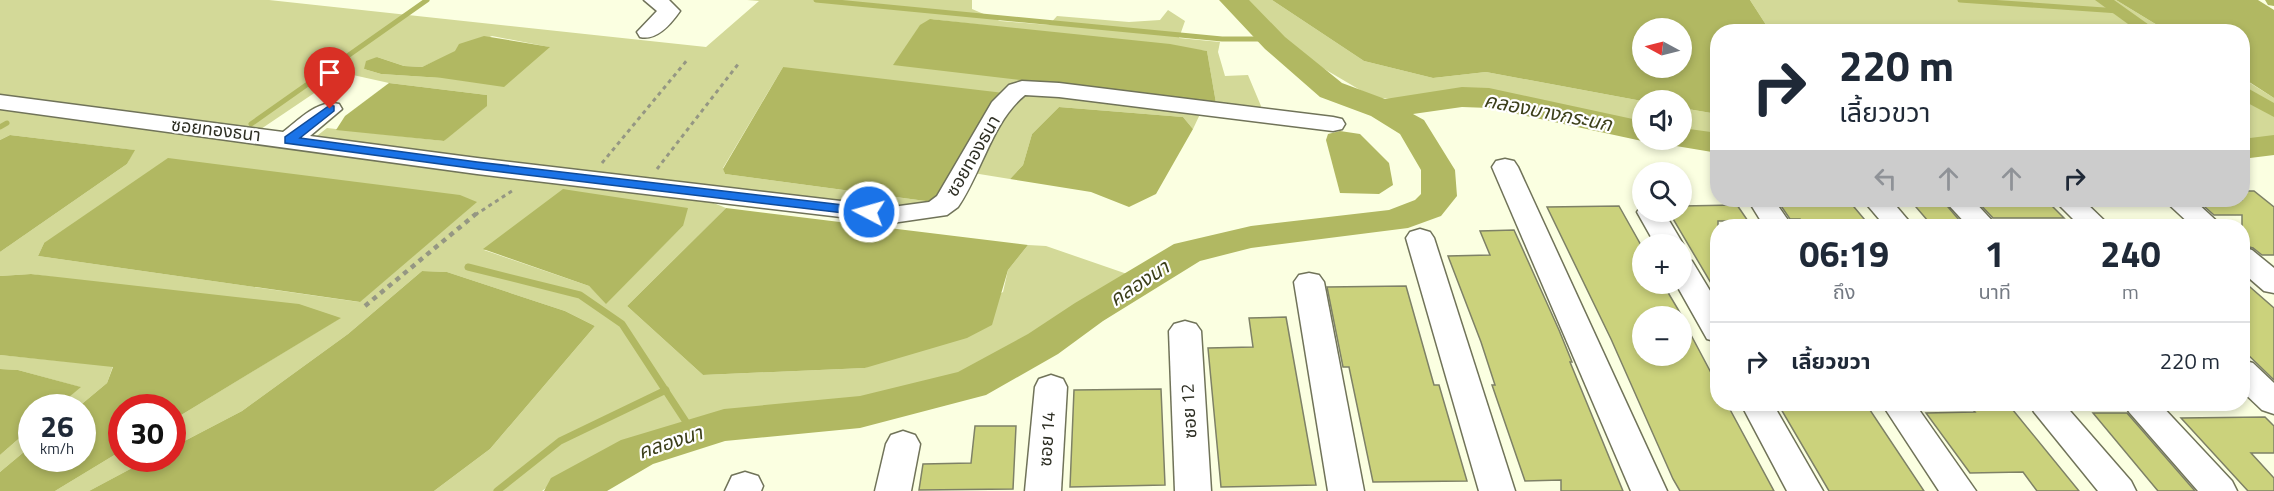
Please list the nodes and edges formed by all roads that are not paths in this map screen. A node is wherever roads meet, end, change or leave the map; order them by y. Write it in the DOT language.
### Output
graph roads {
  1 [pos="655,0"];
  2 [pos="648,32"];
  3 [pos="0,102"];
  4 [pos="330,109"];
  5 [pos="1333,124"];
  6 [pos="289,140"];
  7 [pos="1505,167"];
  8 [pos="1882,207"];
  9 [pos="1965,207"];
  10 [pos="2076,207"];
  11 [pos="2186,207"];
  12 [pos="1893,219"];
  13 [pos="1977,219"];
  14 [pos="2088,219"];
  15 [pos="2200,219"];
  16 [pos="1420,238"];
  17 [pos="2250,263"];
  18 [pos="1309,282"];
  19 [pos="2274,284"];
  20 [pos="1692,285"];
  21 [pos="1710,318"];
  22 [pos="1185,331"];
  23 [pos="2250,380"];
  24 [pos="1052,387"];
  25 [pos="2265,398"];
  26 [pos="1761,411"];
  27 [pos="1903,411"];
  28 [pos="2052,411"];
  29 [pos="2147,411"];
  30 [pos="903,444"];
  31 [pos="893,491"];
  32 [pos="1043,491"];
  33 [pos="1193,491"];
  34 [pos="1346,491"];
  35 [pos="1497,491"];
  36 [pos="1649,491"];
  37 [pos="1805,491"];
  38 [pos="1958,491"];
  39 [pos="2118,491"];
  40 [pos="2219,491"];
  1 -- 2 [label="street"];
  3 -- 6 [label="street, ซอยทองธนา"];
  4 -- 6 [label="street"];
  5 -- 6 [label="street, ซอยทองธนา"];
  7 -- 36 [label="street"];
  8 -- 12 [label="street"];
  9 -- 13 [label="street"];
  10 -- 14 [label="street"];
  11 -- 15 [label="street"];
  16 -- 35 [label="street"];
  17 -- 19 [label="street"];
  18 -- 34 [label="street"];
  20 -- 21 [label="street"];
  22 -- 33 [label="street, ซอย 12"];
  23 -- 25 [label="street"];
  24 -- 32 [label="street, ซอย 14"];
  26 -- 37 [label="street"];
  27 -- 38 [label="street"];
  28 -- 39 [label="street"];
  29 -- 40 [label="street"];
  30 -- 31 [label="street"];
}
